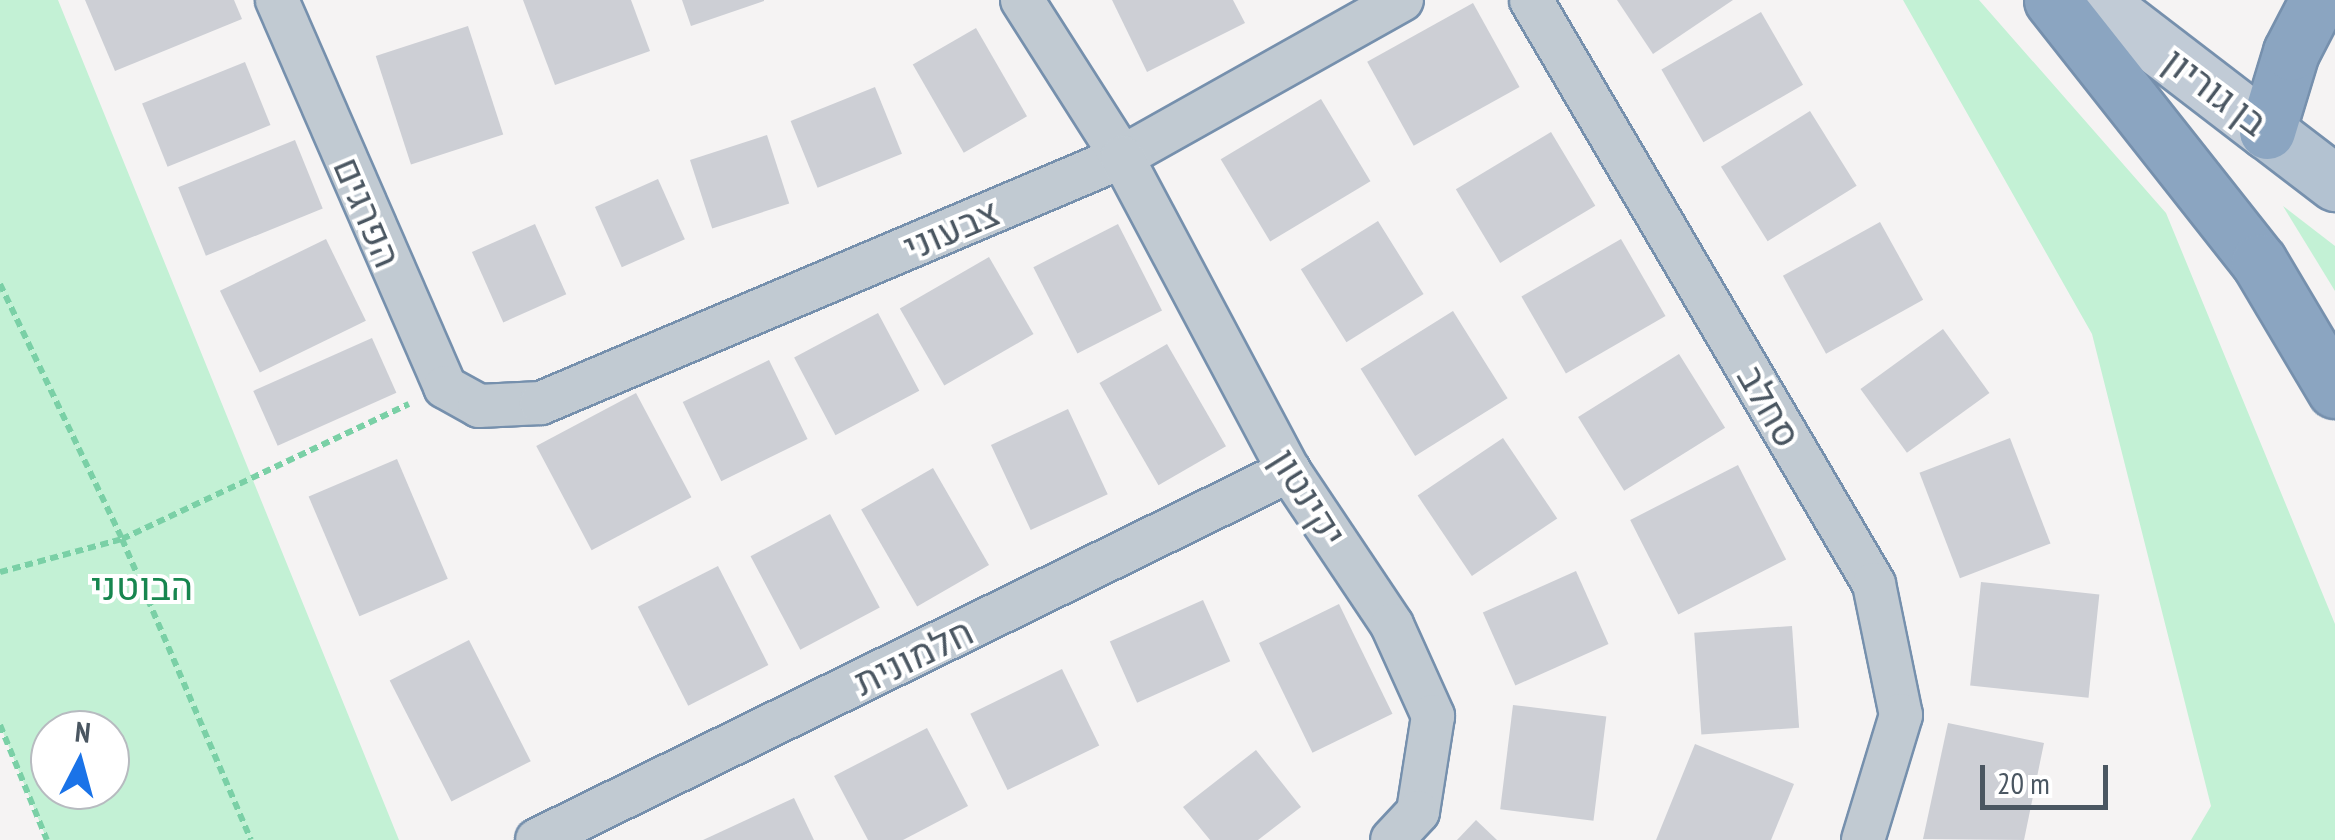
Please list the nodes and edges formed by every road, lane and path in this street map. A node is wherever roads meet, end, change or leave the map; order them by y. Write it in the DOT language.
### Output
graph roads {
  1 [pos="1022,0"];
  2 [pos="1402,0"];
  3 [pos="1531,0"];
  4 [pos="2052,0"];
  5 [pos="2096,0"];
  6 [pos="288,3"];
  7 [pos="2314,12"];
  8 [pos="2267,131"];
  9 [pos="1122,157"];
  10 [pos="2335,183"];
  11 [pos="0,284"];
  12 [pos="2335,390"];
  13 [pos="462,397"];
  14 [pos="1289,471"];
  15 [pos="122,539"];
  16 [pos="0,572"];
  17 [pos="0,725"];
  18 [pos="47,840"];
  19 [pos="251,840"];
  20 [pos="537,840"];
  21 [pos="1392,840"];
  22 [pos="1863,840"];
  1 -- 9 [label="street, יקינטון"];
  2 -- 9 [label="street, צבעוני"];
  3 -- 22 [label="street, סחלב"];
  4 -- 12 [label="highway"];
  5 -- 8 [label="main road, בן גוריון"];
  6 -- 13 [label="street, הפרגים"];
  7 -- 8 [label="highway"];
  8 -- 10 [label="main road, בן גוריון"];
  9 -- 13 [label="street, צבעוני"];
  9 -- 14 [label="street, יקינטון"];
  11 -- 15 [label="path"];
  13 -- 15 [label="path"];
  14 -- 20 [label="street, חלמונית"];
  14 -- 21 [label="street, יקינטון"];
  15 -- 16 [label="path"];
  15 -- 19 [label="path"];
  17 -- 18 [label="path"];
}
